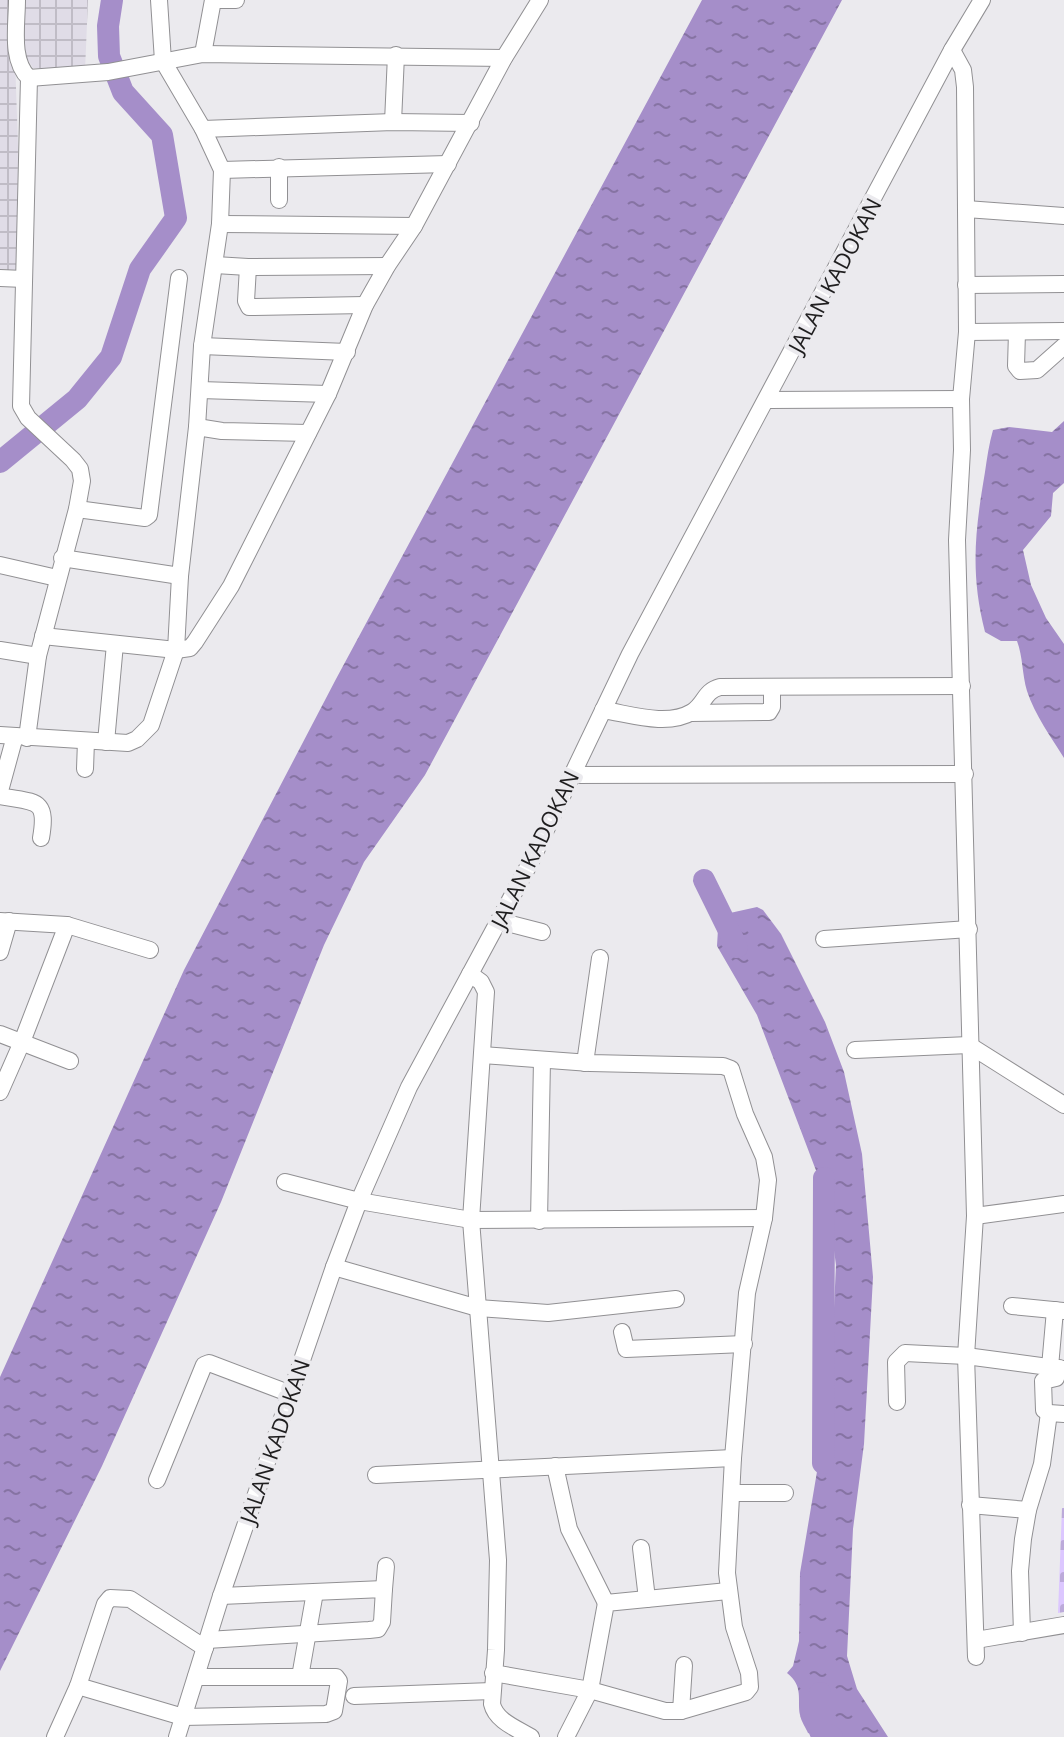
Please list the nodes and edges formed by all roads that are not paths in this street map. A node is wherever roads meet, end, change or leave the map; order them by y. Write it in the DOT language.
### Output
graph roads {
  1 [pos="17,0"];
  2 [pos="159,0"];
  3 [pos="213,0"];
  4 [pos="236,0"];
  5 [pos="540,0"];
  6 [pos="982,0"];
  7 [pos="952,50"];
  8 [pos="203,54"];
  9 [pos="396,55"];
  10 [pos="504,58"];
  11 [pos="163,61"];
  12 [pos="29,78"];
  13 [pos="393,122"];
  14 [pos="471,123"];
  15 [pos="203,129"];
  16 [pos="448,164"];
  17 [pos="279,167"];
  18 [pos="222,170"];
  19 [pos="279,200"];
  20 [pos="966,209"];
  21 [pos="1064,216"];
  22 [pos="220,224"];
  23 [pos="414,226"];
  24 [pos="215,265"];
  25 [pos="387,266"];
  26 [pos="248,267"];
  27 [pos="0,278"];
  28 [pos="179,278"];
  29 [pos="24,279"];
  30 [pos="1064,284"];
  31 [pos="966,285"];
  32 [pos="365,305"];
  33 [pos="1064,331"];
  34 [pos="967,332"];
  35 [pos="1017,332"];
  36 [pos="202,346"];
  37 [pos="1064,346"];
  38 [pos="347,352"];
  39 [pos="200,390"];
  40 [pos="328,394"];
  41 [pos="961,399"];
  42 [pos="768,400"];
  43 [pos="197,427"];
  44 [pos="308,433"];
  45 [pos="77,509"];
  46 [pos="62,558"];
  47 [pos="0,565"];
  48 [pos="180,576"];
  49 [pos="57,578"];
  50 [pos="43,636"];
  51 [pos="115,644"];
  52 [pos="0,650"];
  53 [pos="176,650"];
  54 [pos="38,656"];
  55 [pos="962,686"];
  56 [pos="772,687"];
  57 [pos="603,710"];
  58 [pos="691,713"];
  59 [pos="14,736"];
  60 [pos="86,741"];
  61 [pos="106,742"];
  62 [pos="85,769"];
  63 [pos="965,774"];
  64 [pos="571,775"];
  65 [pos="0,794"];
  66 [pos="41,838"];
  67 [pos="5,921"];
  68 [pos="499,921"];
  69 [pos="67,925"];
  70 [pos="969,929"];
  71 [pos="542,932"];
  72 [pos="824,939"];
  73 [pos="150,950"];
  74 [pos="0,952"];
  75 [pos="600,958"];
  76 [pos="470,974"];
  77 [pos="0,1034"];
  78 [pos="22,1042"];
  79 [pos="969,1045"];
  80 [pos="855,1050"];
  81 [pos="482,1055"];
  82 [pos="542,1060"];
  83 [pos="70,1061"];
  84 [pos="585,1063"];
  85 [pos="0,1092"];
  86 [pos="1064,1105"];
  87 [pos="285,1182"];
  88 [pos="359,1201"];
  89 [pos="1064,1204"];
  90 [pos="975,1216"];
  91 [pos="764,1218"];
  92 [pos="471,1220"];
  93 [pos="539,1221"];
  94 [pos="334,1267"];
  95 [pos="676,1299"];
  96 [pos="1012,1306"];
  97 [pos="478,1308"];
  98 [pos="1060,1311"];
  99 [pos="622,1332"];
  100 [pos="744,1344"];
  101 [pos="966,1356"];
  102 [pos="1058,1368"];
  103 [pos="291,1394"];
  104 [pos="897,1402"];
  105 [pos="1056,1414"];
  106 [pos="733,1458"];
  107 [pos="555,1466"];
  108 [pos="490,1470"];
  109 [pos="376,1475"];
  110 [pos="157,1480"];
  111 [pos="732,1493"];
  112 [pos="785,1493"];
  113 [pos="970,1505"];
  114 [pos="1028,1510"];
  115 [pos="641,1548"];
  116 [pos="386,1566"];
  117 [pos="384,1589"];
  118 [pos="728,1591"];
  119 [pos="315,1592"];
  120 [pos="221,1596"];
  121 [pos="647,1599"];
  122 [pos="606,1603"];
  123 [pos="1064,1625"];
  124 [pos="1022,1633"];
  125 [pos="308,1634"];
  126 [pos="206,1644"];
  127 [pos="684,1665"];
  128 [pos="493,1673"];
  129 [pos="196,1677"];
  130 [pos="300,1677"];
  131 [pos="78,1686"];
  132 [pos="590,1690"];
  133 [pos="492,1691"];
  134 [pos="354,1696"];
  135 [pos="681,1711"];
  136 [pos="183,1717"];
  137 [pos="55,1737"];
  138 [pos="177,1737"];
  139 [pos="531,1737"];
  140 [pos="566,1737"];
  1 -- 12 [label="street"];
  2 -- 11 [label="street"];
  3 -- 4 [label="street"];
  3 -- 8 [label="street"];
  5 -- 10 [label="street"];
  6 -- 7 [label="street, JALAN KADOKAN"];
  7 -- 20 [label="street"];
  7 -- 42 [label="street, JALAN KADOKAN"];
  8 -- 9 [label="street"];
  8 -- 11 [label="street"];
  9 -- 10 [label="street"];
  9 -- 13 [label="street"];
  10 -- 14 [label="street"];
  11 -- 12 [label="street"];
  11 -- 15 [label="street"];
  12 -- 29 [label="street"];
  13 -- 14 [label="street"];
  13 -- 15 [label="street"];
  14 -- 16 [label="street"];
  15 -- 18 [label="street"];
  16 -- 17 [label="street"];
  16 -- 23 [label="street"];
  17 -- 18 [label="street"];
  17 -- 19 [label="street"];
  18 -- 22 [label="street"];
  20 -- 21 [label="street"];
  20 -- 31 [label="street"];
  22 -- 23 [label="street"];
  22 -- 24 [label="street"];
  23 -- 25 [label="street"];
  24 -- 26 [label="street"];
  24 -- 36 [label="street"];
  25 -- 26 [label="street"];
  25 -- 32 [label="street"];
  26 -- 32 [label="street"];
  27 -- 29 [label="street"];
  28 -- 45 [label="street"];
  29 -- 45 [label="street"];
  30 -- 31 [label="street"];
  31 -- 34 [label="street"];
  32 -- 38 [label="street"];
  33 -- 35 [label="street"];
  34 -- 35 [label="street"];
  34 -- 41 [label="street"];
  35 -- 37 [label="street"];
  36 -- 38 [label="street"];
  36 -- 39 [label="street"];
  38 -- 40 [label="street"];
  39 -- 40 [label="street"];
  39 -- 43 [label="street"];
  40 -- 44 [label="street"];
  41 -- 42 [label="street"];
  41 -- 55 [label="street"];
  42 -- 57 [label="street, JALAN KADOKAN"];
  43 -- 44 [label="street"];
  43 -- 48 [label="street"];
  44 -- 53 [label="street"];
  45 -- 46 [label="street"];
  46 -- 48 [label="street"];
  46 -- 49 [label="street"];
  47 -- 49 [label="street"];
  48 -- 53 [label="street"];
  49 -- 50 [label="street"];
  50 -- 51 [label="street"];
  50 -- 54 [label="street"];
  51 -- 53 [label="street"];
  51 -- 61 [label="street"];
  52 -- 54 [label="street"];
  53 -- 61 [label="street"];
  54 -- 59 [label="street"];
  55 -- 56 [label="street"];
  55 -- 63 [label="street"];
  56 -- 58 [label="street"];
  56 -- 58 [label="street"];
  57 -- 58 [label="street"];
  57 -- 64 [label="street, JALAN KADOKAN"];
  59 -- 60 [label="street"];
  59 -- 65 [label="street"];
  60 -- 61 [label="street"];
  60 -- 62 [label="street"];
  63 -- 64 [label="street"];
  63 -- 70 [label="street"];
  64 -- 68 [label="street, JALAN KADOKAN"];
  65 -- 66 [label="street"];
  67 -- 69 [label="street"];
  67 -- 74 [label="street"];
  68 -- 71 [label="street"];
  68 -- 76 [label="street, JALAN KADOKAN"];
  69 -- 73 [label="street"];
  69 -- 78 [label="street"];
  70 -- 72 [label="street"];
  70 -- 79 [label="street"];
  75 -- 84 [label="street"];
  76 -- 81 [label="street"];
  76 -- 88 [label="street, JALAN KADOKAN"];
  77 -- 78 [label="street"];
  78 -- 83 [label="street"];
  78 -- 85 [label="street"];
  79 -- 80 [label="street"];
  79 -- 86 [label="street"];
  79 -- 90 [label="street"];
  81 -- 82 [label="street"];
  81 -- 92 [label="street"];
  82 -- 84 [label="street"];
  82 -- 93 [label="street"];
  84 -- 91 [label="street"];
  87 -- 88 [label="street"];
  88 -- 92 [label="street"];
  88 -- 94 [label="street, JALAN KADOKAN"];
  89 -- 90 [label="street"];
  90 -- 101 [label="street"];
  91 -- 93 [label="street"];
  91 -- 100 [label="street"];
  92 -- 93 [label="street"];
  92 -- 97 [label="street"];
  94 -- 97 [label="street"];
  94 -- 103 [label="street, JALAN KADOKAN"];
  95 -- 97 [label="street"];
  96 -- 98 [label="street"];
  97 -- 108 [label="street"];
  98 -- 102 [label="street"];
  99 -- 100 [label="street"];
  100 -- 106 [label="street"];
  101 -- 102 [label="street"];
  101 -- 104 [label="street"];
  101 -- 113 [label="street"];
  102 -- 105 [label="street"];
  103 -- 110 [label="street"];
  103 -- 120 [label="street, JALAN KADOKAN"];
  105 -- 114 [label="street"];
  106 -- 107 [label="street"];
  106 -- 111 [label="street"];
  107 -- 108 [label="street"];
  107 -- 122 [label="street"];
  108 -- 109 [label="street"];
  108 -- 128 [label="street"];
  111 -- 112 [label="street"];
  111 -- 118 [label="street"];
  113 -- 114 [label="street"];
  113 -- 124 [label="street"];
  114 -- 124 [label="street"];
  115 -- 121 [label="street"];
  116 -- 117 [label="street"];
  117 -- 119 [label="street"];
  117 -- 125 [label="street"];
  118 -- 121 [label="street"];
  118 -- 135 [label="street"];
  119 -- 120 [label="street"];
  119 -- 125 [label="street"];
  120 -- 126 [label="street, JALAN KADOKAN"];
  121 -- 122 [label="street"];
  122 -- 132 [label="street"];
  123 -- 124 [label="street"];
  125 -- 126 [label="street"];
  125 -- 130 [label="street"];
  126 -- 129 [label="street, JALAN KADOKAN"];
  126 -- 131 [label="street"];
  127 -- 135 [label="street"];
  128 -- 132 [label="street"];
  128 -- 133 [label="street"];
  129 -- 130 [label="street"];
  129 -- 136 [label="street, JALAN KADOKAN"];
  130 -- 136 [label="street"];
  131 -- 136 [label="street"];
  131 -- 137 [label="street"];
  132 -- 135 [label="street"];
  132 -- 140 [label="street"];
  133 -- 134 [label="street"];
  133 -- 139 [label="street"];
  136 -- 138 [label="street, JALAN KADOKAN"];
}
